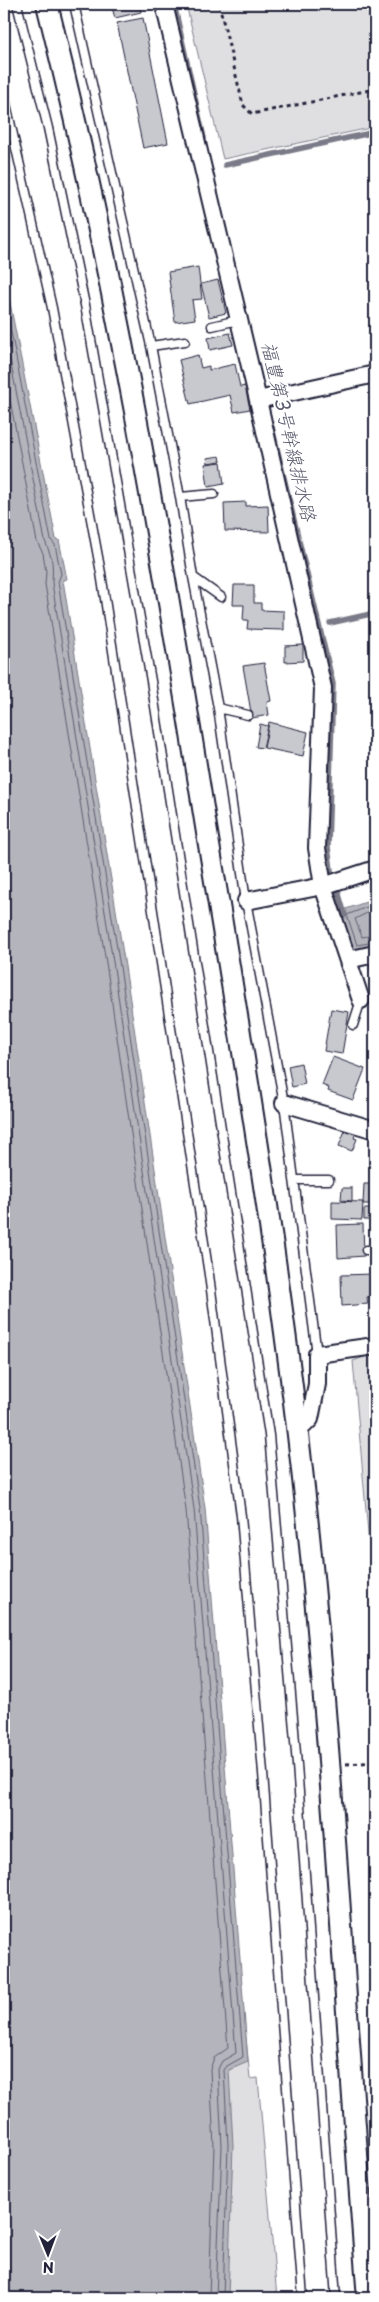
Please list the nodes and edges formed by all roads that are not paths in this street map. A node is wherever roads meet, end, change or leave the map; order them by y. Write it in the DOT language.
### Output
graph roads {
  1 [pos="17,4"];
  2 [pos="47,4"];
  3 [pos="74,4"];
  4 [pos="164,4"];
  5 [pos="4,95"];
  6 [pos="238,320"];
  7 [pos="212,326"];
  8 [pos="185,341"];
  9 [pos="151,346"];
  10 [pos="375,374"];
  11 [pos="264,399"];
  12 [pos="214,494"];
  13 [pos="180,497"];
  14 [pos="193,577"];
  15 [pos="221,597"];
  16 [pos="218,708"];
  17 [pos="248,715"];
  18 [pos="375,869"];
  19 [pos="324,886"];
  20 [pos="246,901"];
  21 [pos="375,958"];
  22 [pos="348,960"];
  23 [pos="362,1000"];
  24 [pos="353,1025"];
  25 [pos="284,1103"];
  26 [pos="375,1130"];
  27 [pos="295,1180"];
  28 [pos="329,1180"];
  29 [pos="366,1250"];
  30 [pos="375,1250"];
  31 [pos="375,1346"];
  32 [pos="317,1354"];
  33 [pos="298,1431"];
  34 [pos="360,2205"];
  35 [pos="375,2238"];
  36 [pos="303,2298"];
  37 [pos="336,2298"];
  38 [pos="368,2298"];
  1 -- 37 [label="lane"];
  2 -- 33 [label="street"];
  3 -- 9 [label="lane"];
  4 -- 6 [label="street"];
  5 -- 36 [label="lane"];
  6 -- 7 [label="lane"];
  6 -- 11 [label="street"];
  8 -- 9 [label="lane"];
  9 -- 13 [label="lane"];
  10 -- 11 [label="street"];
  11 -- 19 [label="street"];
  12 -- 13 [label="lane"];
  13 -- 14 [label="lane"];
  14 -- 15 [label="lane"];
  14 -- 16 [label="lane"];
  16 -- 17 [label="lane"];
  16 -- 20 [label="lane"];
  18 -- 19 [label="street"];
  19 -- 20 [label="street"];
  19 -- 22 [label="street"];
  20 -- 25 [label="lane"];
  21 -- 22 [label="street"];
  22 -- 23 [label="street"];
  23 -- 24 [label="lane"];
  25 -- 26 [label="street"];
  25 -- 27 [label="lane"];
  27 -- 28 [label="lane"];
  27 -- 32 [label="lane"];
  29 -- 30 [label="lane"];
  31 -- 32 [label="street"];
  32 -- 33 [label="street"];
  33 -- 34 [label="street"];
  34 -- 35 [label="street"];
  34 -- 38 [label="street"];
}
